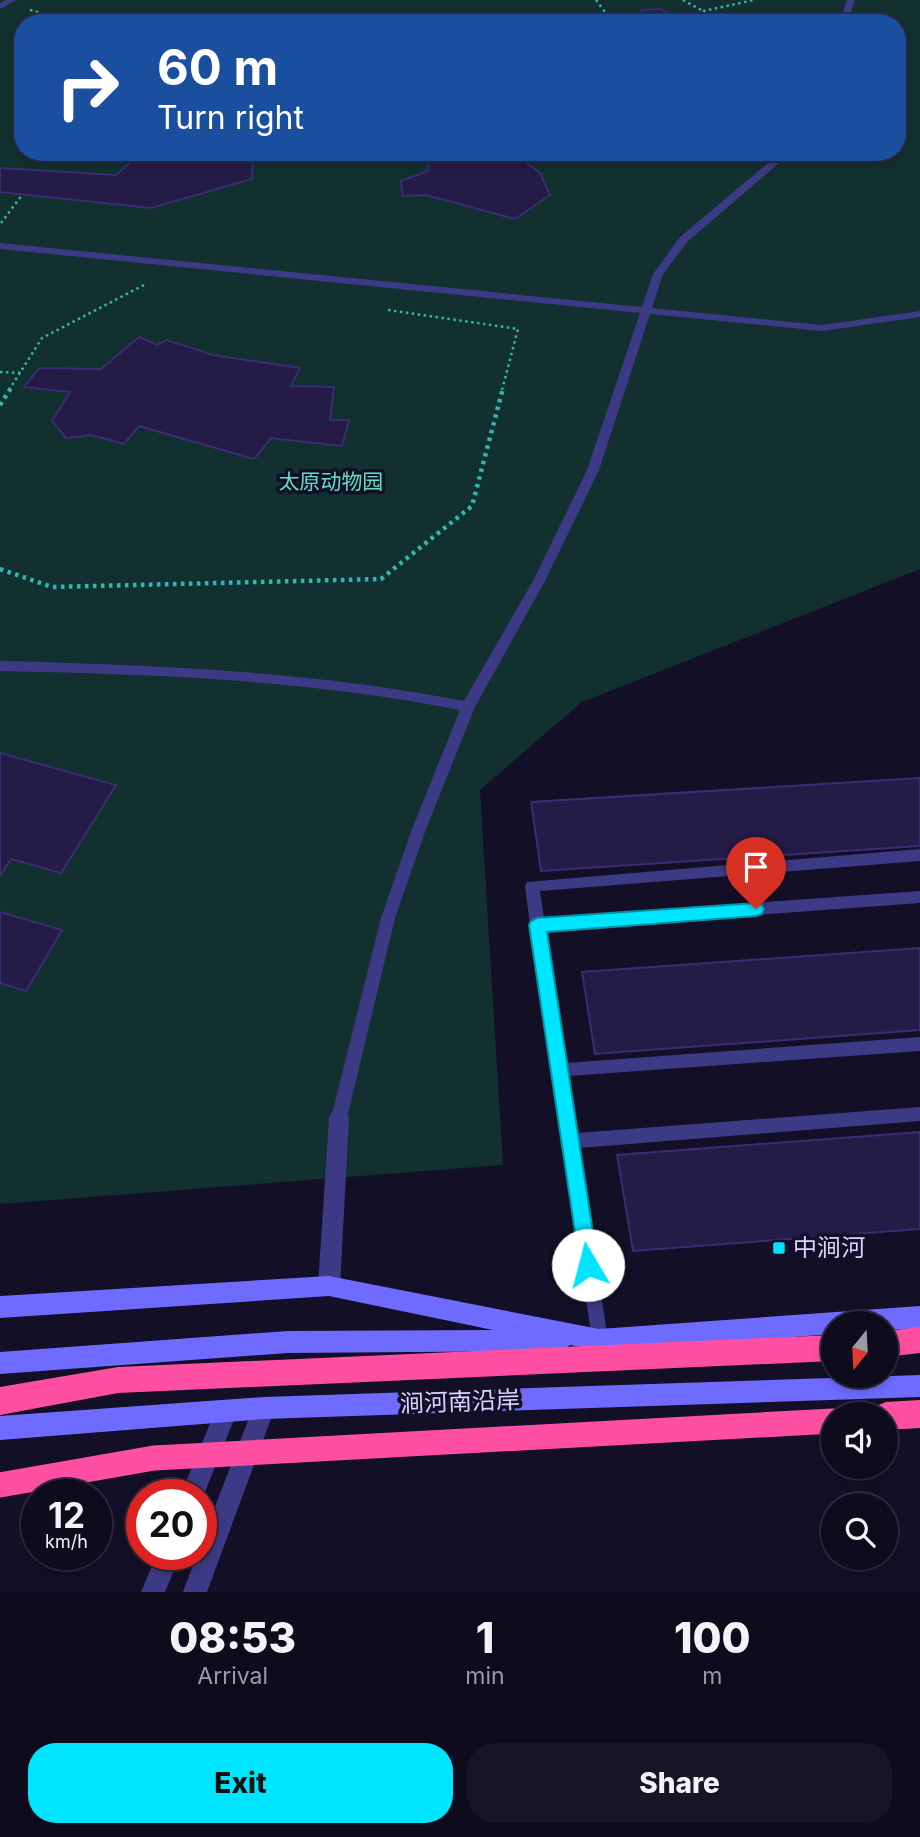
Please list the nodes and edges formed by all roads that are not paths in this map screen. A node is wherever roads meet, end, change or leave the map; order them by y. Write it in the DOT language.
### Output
graph roads {
  1 [pos="776,161"];
  2 [pos="0,246"];
  3 [pos="646,313"];
  4 [pos="920,314"];
  5 [pos="0,666"];
  6 [pos="468,707"];
  7 [pos="920,855"];
  8 [pos="920,897"];
  9 [pos="537,925"];
  10 [pos="920,1044"];
  11 [pos="559,1070"];
  12 [pos="920,1114"];
  13 [pos="339,1118"];
  14 [pos="569,1141"];
  15 [pos="329,1286"];
  16 [pos="0,1307"];
  17 [pos="920,1317"];
  18 [pos="599,1340"];
  19 [pos="920,1340"];
  20 [pos="898,1343"];
  21 [pos="821,1349"];
  22 [pos="0,1363"];
  23 [pos="920,1386"];
  24 [pos="0,1401"];
  25 [pos="264,1408"];
  26 [pos="226,1412"];
  27 [pos="920,1414"];
  28 [pos="898,1415"];
  29 [pos="821,1422"];
  30 [pos="0,1428"];
  31 [pos="199,1479"];
  32 [pos="0,1485"];
  33 [pos="162,1570"];
  34 [pos="153,1592"];
  35 [pos="195,1592"];
  1 -- 3 [label="lane"];
  2 -- 3 [label="lane"];
  3 -- 4 [label="lane"];
  3 -- 6 [label="lane"];
  5 -- 6 [label="lane"];
  6 -- 13 [label="lane"];
  7 -- 9 [label="lane"];
  8 -- 9 [label="lane"];
  9 -- 11 [label="lane"];
  10 -- 11 [label="lane"];
  11 -- 14 [label="lane"];
  12 -- 14 [label="lane"];
  13 -- 15 [label="street"];
  14 -- 18 [label="lane"];
  15 -- 16 [label="street"];
  15 -- 18 [label="street"];
  17 -- 18 [label="street"];
  18 -- 22 [label="street"];
  19 -- 20 [label="highway"];
  21 -- 24 [label="highway"];
  23 -- 25 [label="street, 涧河南沿岸"];
  25 -- 26 [label="street, 涧河南沿岸"];
  25 -- 35 [label="street"];
  26 -- 30 [label="street, 涧河南沿岸"];
  26 -- 31 [label="street"];
  27 -- 28 [label="highway"];
  29 -- 32 [label="highway, bridge"];
  33 -- 34 [label="street"];
}
